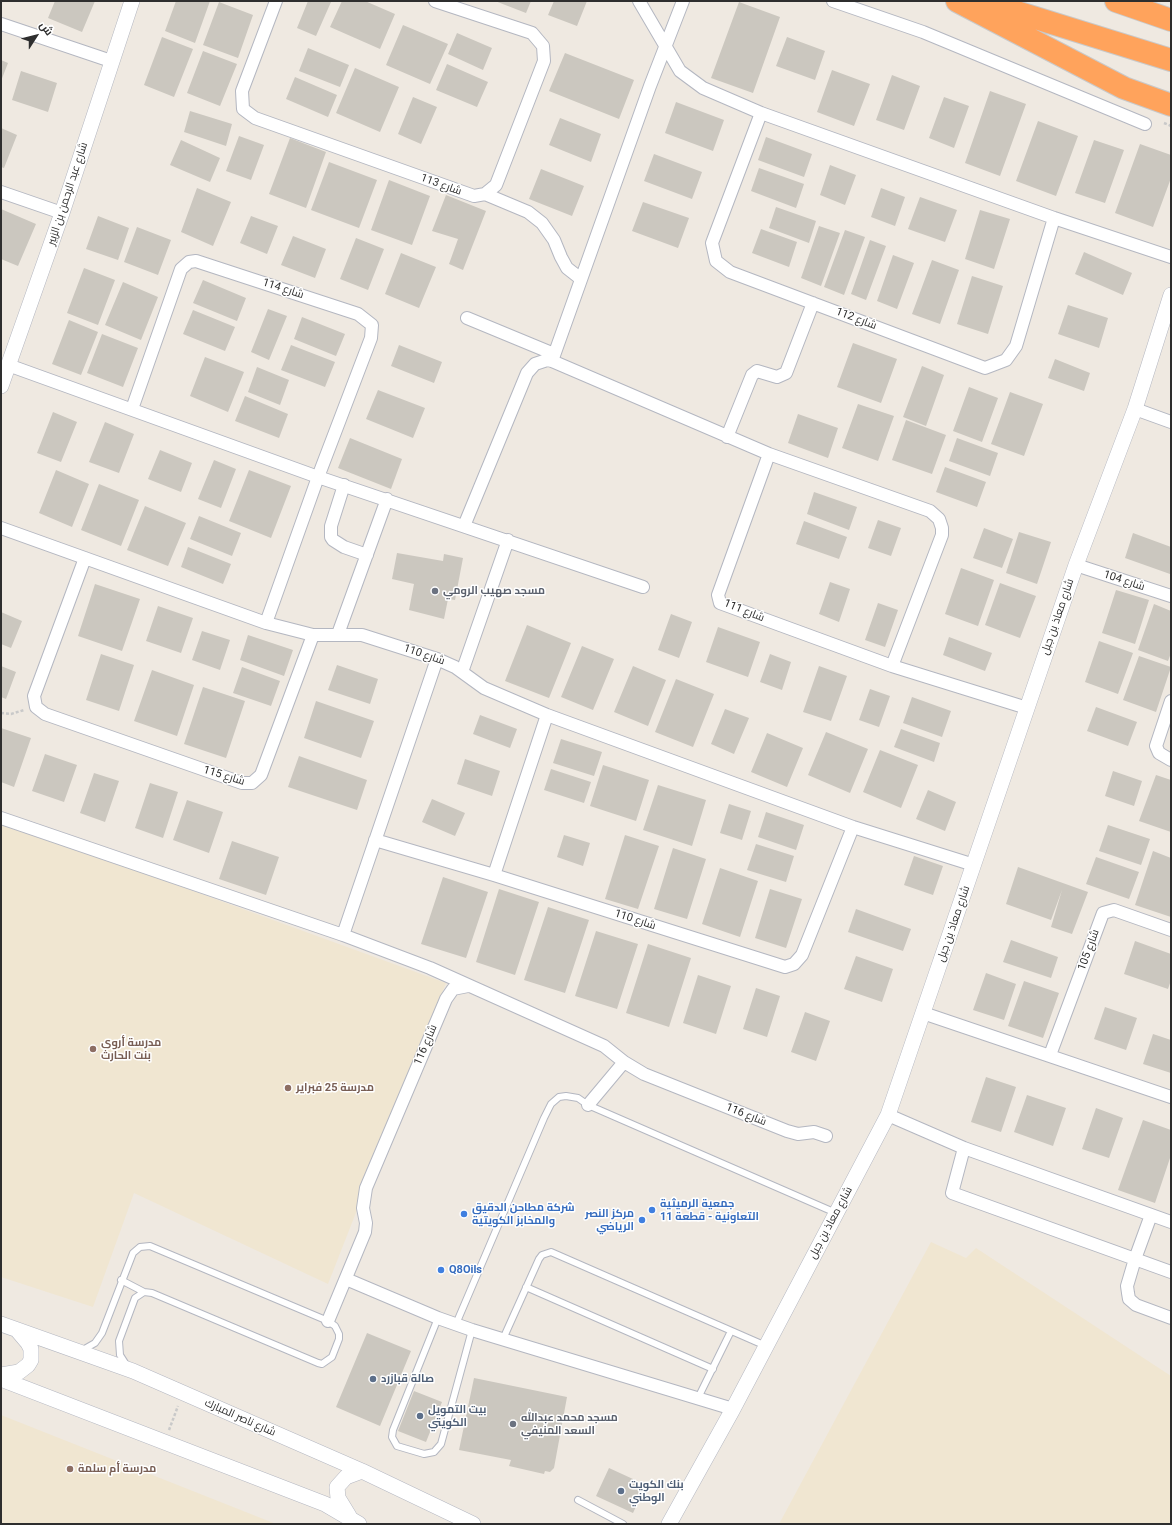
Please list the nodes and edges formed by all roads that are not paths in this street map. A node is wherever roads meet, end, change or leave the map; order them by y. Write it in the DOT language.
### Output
graph roads {
  1 [pos="132,1"];
  2 [pos="276,1"];
  3 [pos="435,1"];
  4 [pos="638,1"];
  5 [pos="683,1"];
  6 [pos="833,1"];
  7 [pos="957,1"];
  8 [pos="981,1"];
  9 [pos="1116,1"];
  10 [pos="1171,20"];
  11 [pos="1,24"];
  12 [pos="666,47"];
  13 [pos="1171,60"];
  14 [pos="112,61"];
  15 [pos="1171,105"];
  16 [pos="761,113"];
  17 [pos="1145,124"];
  18 [pos="1,192"];
  19 [pos="485,194"];
  20 [pos="62,213"];
  21 [pos="1054,218"];
  22 [pos="1171,257"];
  23 [pos="581,279"];
  24 [pos="1171,295"];
  25 [pos="813,303"];
  26 [pos="467,318"];
  27 [pos="553,358"];
  28 [pos="8,365"];
  29 [pos="1,386"];
  30 [pos="132,409"];
  31 [pos="1135,409"];
  32 [pos="1171,422"];
  33 [pos="727,437"];
  34 [pos="768,454"];
  35 [pos="318,477"];
  36 [pos="344,485"];
  37 [pos="387,499"];
  38 [pos="464,526"];
  39 [pos="1,528"];
  40 [pos="508,540"];
  41 [pos="367,555"];
  42 [pos="85,558"];
  43 [pos="1076,565"];
  44 [pos="643,588"];
  45 [pos="1171,596"];
  46 [pos="266,623"];
  47 [pos="338,634"];
  48 [pos="313,635"];
  49 [pos="437,659"];
  50 [pos="892,666"];
  51 [pos="462,672"];
  52 [pos="1171,701"];
  53 [pos="1027,708"];
  54 [pos="547,715"];
  55 [pos="1171,760"];
  56 [pos="1,818"];
  57 [pos="853,827"];
  58 [pos="375,840"];
  59 [pos="974,865"];
  60 [pos="494,875"];
  61 [pos="1171,930"];
  62 [pos="343,935"];
  63 [pos="468,986"];
  64 [pos="923,1013"];
  65 [pos="1050,1055"];
  66 [pos="624,1062"];
  67 [pos="1171,1097"];
  68 [pos="588,1105"];
  69 [pos="888,1116"];
  70 [pos="826,1136"];
  71 [pos="964,1148"];
  72 [pos="837,1213"];
  73 [pos="1151,1215"];
  74 [pos="1171,1222"];
  75 [pos="1135,1259"];
  76 [pos="1171,1272"];
  77 [pos="346,1279"];
  78 [pos="121,1280"];
  79 [pos="526,1287"];
  80 [pos="144,1292"];
  81 [pos="438,1318"];
  82 [pos="1171,1318"];
  83 [pos="328,1321"];
  84 [pos="1,1324"];
  85 [pos="456,1324"];
  86 [pos="15,1328"];
  87 [pos="472,1330"];
  88 [pos="731,1331"];
  89 [pos="503,1339"];
  90 [pos="766,1346"];
  91 [pos="80,1351"];
  92 [pos="713,1369"];
  93 [pos="133,1371"];
  94 [pos="1,1375"];
  95 [pos="1,1379"];
  96 [pos="698,1398"];
  97 [pos="733,1408"];
  98 [pos="362,1471"];
  99 [pos="578,1500"];
  100 [pos="356,1522"];
  101 [pos="473,1524"];
  102 [pos="623,1524"];
  103 [pos="669,1524"];
  1 -- 14 [label="street, شارع عبد الرحمن بن الزبير"];
  2 -- 19 [label="street, شارع 113"];
  3 -- 19 [label="street"];
  4 -- 12 [label="street"];
  5 -- 12 [label="street"];
  6 -- 17 [label="street"];
  7 -- 15 [label="highway"];
  8 -- 13 [label="highway"];
  9 -- 10 [label="highway"];
  11 -- 14 [label="street"];
  12 -- 16 [label="street"];
  12 -- 23 [label="street"];
  14 -- 20 [label="street, شارع عبد الرحمن بن الزبير"];
  16 -- 21 [label="street"];
  16 -- 25 [label="street, شارع 112"];
  18 -- 20 [label="street"];
  19 -- 23 [label="street"];
  20 -- 28 [label="street, شارع عبد الرحمن بن الزبير"];
  21 -- 22 [label="street"];
  21 -- 25 [label="street, شارع 112"];
  23 -- 27 [label="street"];
  24 -- 31 [label="street, شارع معاذ بن جبل"];
  25 -- 33 [label="street"];
  26 -- 27 [label="street"];
  27 -- 33 [label="street"];
  27 -- 38 [label="street"];
  28 -- 29 [label="street, شارع عبد الرحمن بن الزبير"];
  28 -- 30 [label="street"];
  30 -- 35 [label="street"];
  30 -- 35 [label="street, شارع 114"];
  31 -- 32 [label="street"];
  31 -- 43 [label="street, شارع معاذ بن جبل"];
  33 -- 34 [label="street"];
  34 -- 50 [label="street, شارع 111"];
  34 -- 50 [label="street"];
  35 -- 36 [label="street"];
  35 -- 46 [label="street, شارع 114"];
  36 -- 37 [label="street"];
  36 -- 41 [label="street"];
  37 -- 38 [label="street"];
  37 -- 41 [label="street"];
  38 -- 40 [label="street"];
  39 -- 42 [label="street"];
  40 -- 44 [label="street"];
  40 -- 51 [label="street"];
  41 -- 47 [label="street"];
  42 -- 46 [label="street"];
  42 -- 48 [label="street, شارع 115"];
  43 -- 45 [label="street, شارع 104"];
  43 -- 53 [label="street, شارع معاذ بن جبل"];
  46 -- 48 [label="street"];
  47 -- 48 [label="street, شارع 110"];
  47 -- 49 [label="street, شارع 110"];
  49 -- 51 [label="street, شارع 110"];
  49 -- 58 [label="street"];
  50 -- 53 [label="street, شارع 111"];
  51 -- 54 [label="street, شارع 110"];
  52 -- 55 [label="street"];
  53 -- 59 [label="street, شارع معاذ بن جبل"];
  54 -- 57 [label="street, شارع 110"];
  54 -- 60 [label="street"];
  56 -- 62 [label="street"];
  57 -- 59 [label="street, شارع 110"];
  57 -- 60 [label="street, شارع 110"];
  58 -- 60 [label="street"];
  58 -- 62 [label="street"];
  59 -- 64 [label="street, شارع معاذ بن جبل"];
  61 -- 65 [label="street, شارع 105"];
  62 -- 63 [label="street"];
  63 -- 66 [label="street, شارع 116"];
  63 -- 77 [label="street, شارع 116"];
  64 -- 65 [label="street"];
  64 -- 69 [label="street, شارع معاذ بن جبل"];
  65 -- 67 [label="street"];
  66 -- 68 [label="street"];
  66 -- 70 [label="street, شارع 116"];
  68 -- 72 [label="lane"];
  68 -- 85 [label="lane"];
  69 -- 71 [label="street"];
  69 -- 72 [label="street, شارع معاذ بن جبل"];
  71 -- 73 [label="street"];
  71 -- 75 [label="street"];
  72 -- 90 [label="street, شارع معاذ بن جبل"];
  73 -- 74 [label="street"];
  73 -- 75 [label="street"];
  75 -- 76 [label="street"];
  75 -- 82 [label="street"];
  77 -- 81 [label="street"];
  77 -- 83 [label="street, شارع 116"];
  78 -- 80 [label="lane"];
  78 -- 83 [label="lane"];
  78 -- 91 [label="lane"];
  79 -- 88 [label="lane"];
  79 -- 89 [label="lane"];
  79 -- 92 [label="lane"];
  80 -- 83 [label="lane"];
  80 -- 93 [label="lane"];
  81 -- 85 [label="street"];
  81 -- 87 [label="lane"];
  84 -- 86 [label="street, شارع ناصر المبارك"];
  85 -- 87 [label="street"];
  86 -- 91 [label="street, شارع ناصر المبارك"];
  86 -- 94 [label="street"];
  87 -- 89 [label="street"];
  88 -- 90 [label="lane"];
  88 -- 92 [label="lane"];
  89 -- 96 [label="street"];
  90 -- 97 [label="street, شارع معاذ بن جبل"];
  91 -- 93 [label="street, شارع ناصر المبارك"];
  92 -- 96 [label="lane"];
  93 -- 98 [label="street, شارع ناصر المبارك"];
  95 -- 100 [label="street"];
  96 -- 97 [label="street"];
  97 -- 103 [label="street, شارع معاذ بن جبل"];
  98 -- 100 [label="street"];
  98 -- 101 [label="street, شارع ناصر المبارك"];
  99 -- 102 [label="lane"];
}
